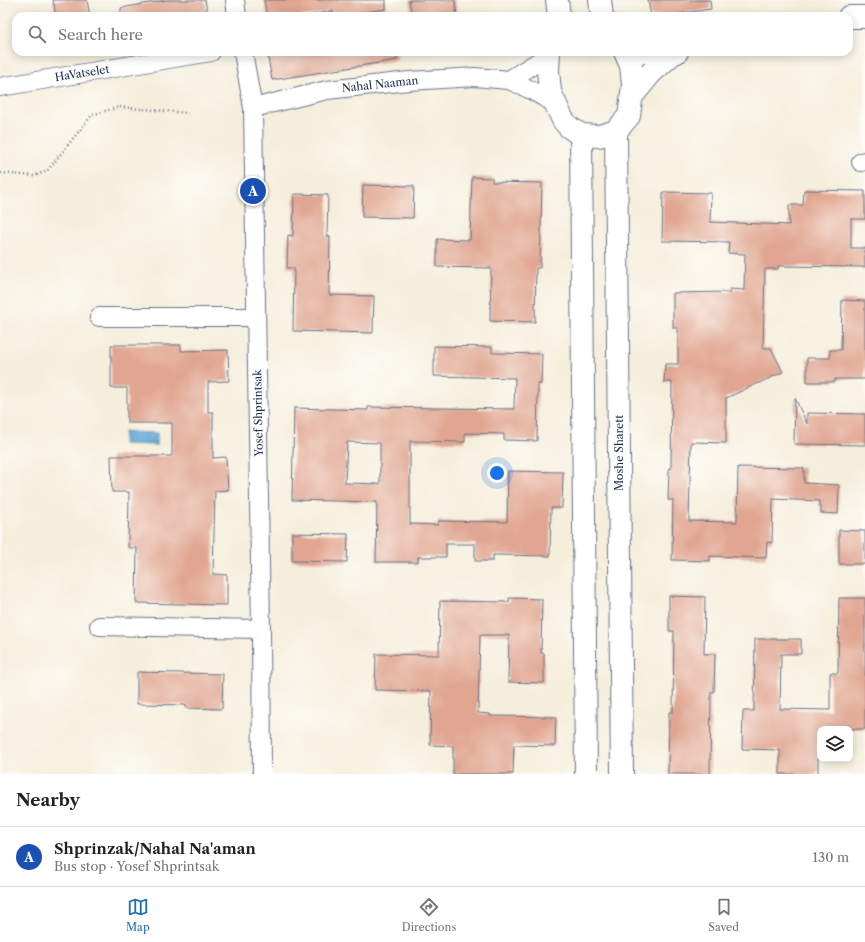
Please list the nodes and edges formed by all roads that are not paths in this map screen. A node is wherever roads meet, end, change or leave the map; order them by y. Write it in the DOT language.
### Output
graph roads {
  1 [pos="235,0"];
  2 [pos="557,0"];
  3 [pos="600,0"];
  4 [pos="236,12"];
  5 [pos="558,12"];
  6 [pos="602,12"];
  7 [pos="853,17"];
  8 [pos="865,17"];
  9 [pos="187,56"];
  10 [pos="244,56"];
  11 [pos="546,56"];
  12 [pos="549,56"];
  13 [pos="626,56"];
  14 [pos="671,56"];
  15 [pos="509,80"];
  16 [pos="0,87"];
  17 [pos="633,95"];
  18 [pos="556,104"];
  19 [pos="253,108"];
  20 [pos="616,131"];
  21 [pos="581,135"];
  22 [pos="99,316"];
  23 [pos="256,318"];
  24 [pos="99,626"];
  25 [pos="261,629"];
  26 [pos="262,774"];
  27 [pos="586,774"];
  28 [pos="622,774"];
  1 -- 4 [label="street"];
  2 -- 5 [label="street"];
  3 -- 6 [label="street"];
  7 -- 8 [label="street"];
  9 -- 16 [label="street, HaVatselet"];
  10 -- 19 [label="street, Yosef Shprintsak"];
  11 -- 15 [label="street"];
  12 -- 18 [label="street"];
  13 -- 17 [label="street"];
  14 -- 17 [label="street"];
  15 -- 18 [label="street, Nahal Naaman"];
  15 -- 19 [label="street, Nahal Naaman"];
  17 -- 20 [label="street"];
  18 -- 21 [label="street"];
  19 -- 23 [label="street, Yosef Shprintsak"];
  20 -- 21 [label="street"];
  20 -- 28 [label="street, Moshe Sharett"];
  21 -- 27 [label="street"];
  22 -- 23 [label="street"];
  23 -- 25 [label="street, Yosef Shprintsak"];
  24 -- 25 [label="street"];
  25 -- 26 [label="street, Yosef Shprintsak"];
}
